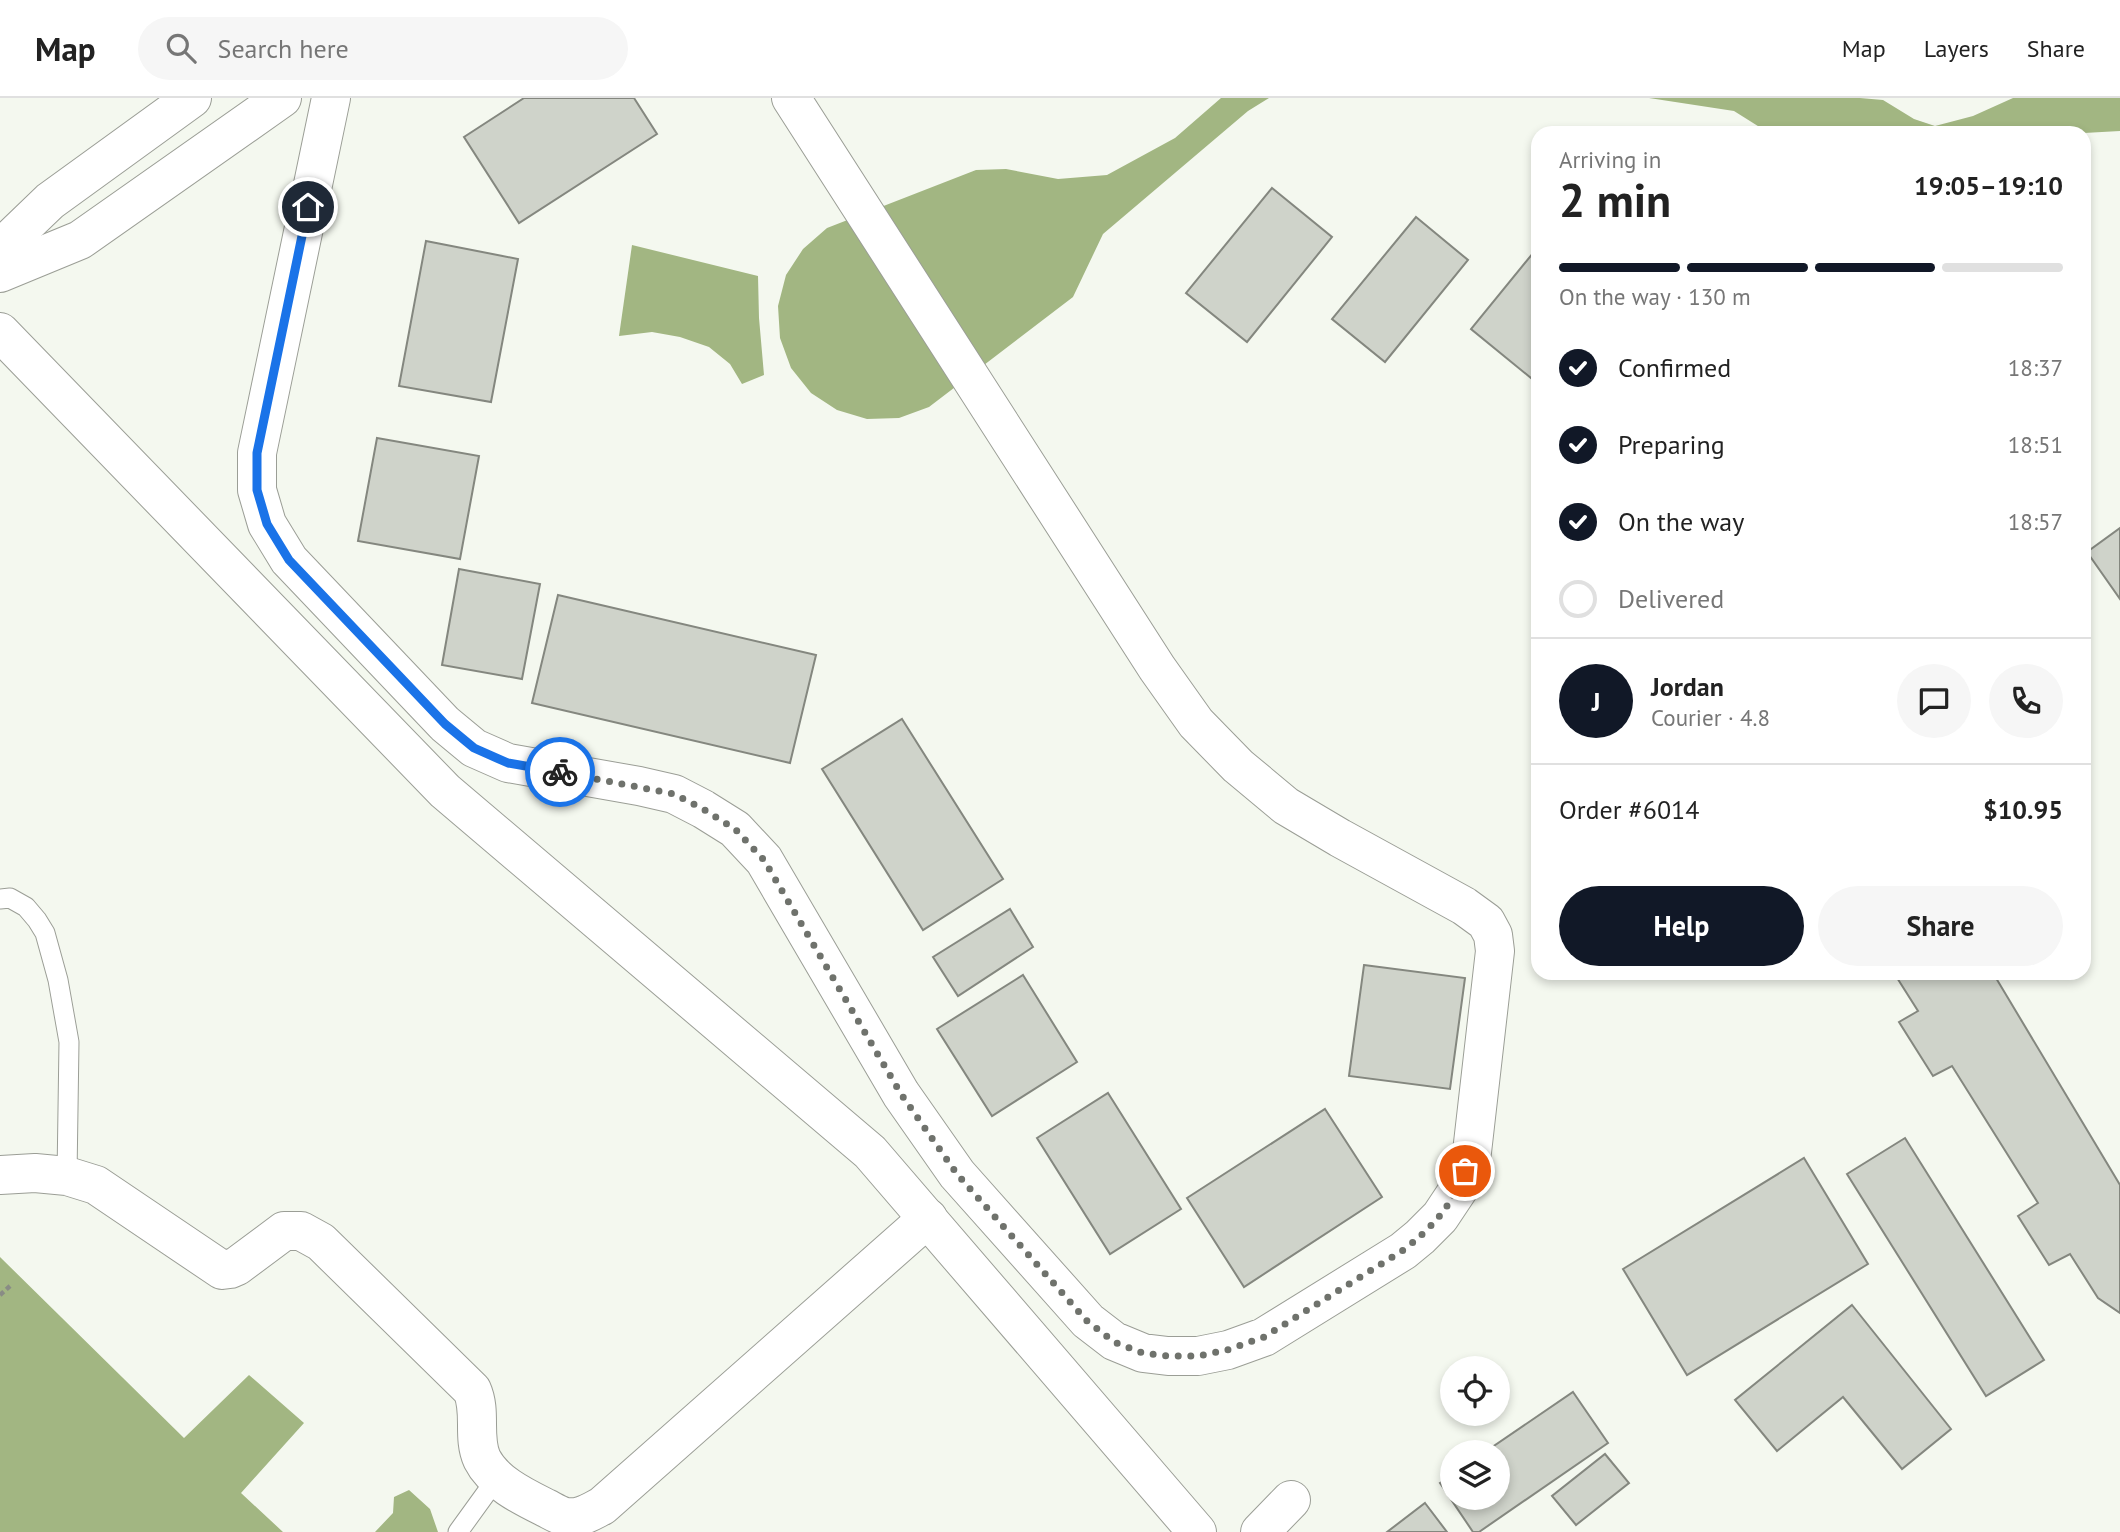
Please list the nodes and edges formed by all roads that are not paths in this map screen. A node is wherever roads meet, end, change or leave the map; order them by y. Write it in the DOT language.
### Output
graph roads {
  1 [pos="192,98"];
  2 [pos="282,98"];
  3 [pos="331,98"];
  4 [pos="791,98"];
  5 [pos="0,249"];
  6 [pos="0,273"];
  7 [pos="0,332"];
  8 [pos="0,899"];
  9 [pos="0,1175"];
  10 [pos="67,1176"];
  11 [pos="928,1219"];
  12 [pos="497,1478"];
  13 [pos="1291,1500"];
  14 [pos="458,1532"];
  15 [pos="1196,1532"];
  16 [pos="1260,1532"];
  1 -- 5 [label="street"];
  2 -- 6 [label="street"];
  3 -- 4 [label="street"];
  7 -- 11 [label="street"];
  8 -- 10 [label="lane"];
  9 -- 10 [label="street"];
  10 -- 12 [label="street"];
  11 -- 12 [label="street"];
  11 -- 15 [label="street"];
  12 -- 14 [label="lane"];
  13 -- 16 [label="street"];
}
